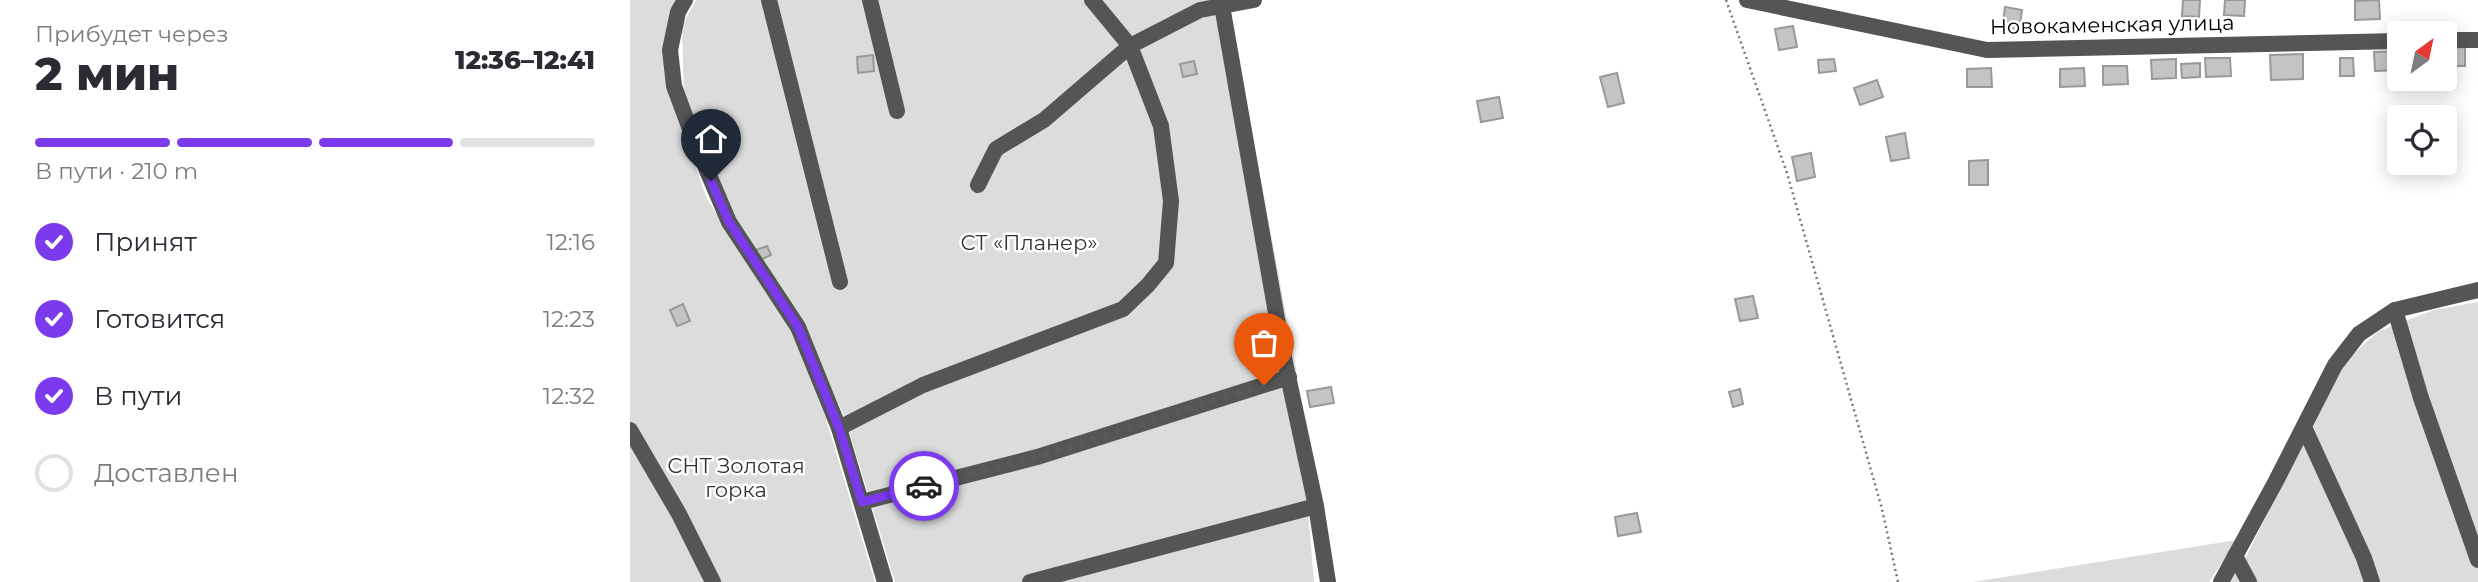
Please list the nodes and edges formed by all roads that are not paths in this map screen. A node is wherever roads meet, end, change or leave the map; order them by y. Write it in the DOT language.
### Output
graph roads {
  1 [pos="685,0"];
  2 [pos="769,0"];
  3 [pos="870,0"];
  4 [pos="1092,0"];
  5 [pos="1254,0"];
  6 [pos="1747,0"];
  7 [pos="1222,3"];
  8 [pos="2457,40"];
  9 [pos="2478,40"];
  10 [pos="2387,41"];
  11 [pos="1130,46"];
  12 [pos="897,111"];
  13 [pos="978,185"];
  14 [pos="840,282"];
  15 [pos="2478,290"];
  16 [pos="2395,310"];
  17 [pos="1289,377"];
  18 [pos="2304,427"];
  19 [pos="839,428"];
  20 [pos="630,430"];
  21 [pos="862,502"];
  22 [pos="1316,506"];
  23 [pos="2235,556"];
  24 [pos="2478,560"];
  25 [pos="713,582"];
  26 [pos="886,582"];
  27 [pos="1030,582"];
  28 [pos="1328,582"];
  29 [pos="2221,582"];
  30 [pos="2249,582"];
  31 [pos="2372,582"];
  1 -- 19 [label="street"];
  2 -- 14 [label="street"];
  3 -- 12 [label="street"];
  4 -- 11 [label="street"];
  5 -- 7 [label="street"];
  6 -- 10 [label="street, Новокаменская улица"];
  7 -- 11 [label="street"];
  7 -- 17 [label="street"];
  8 -- 9 [label="street"];
  11 -- 13 [label="street"];
  11 -- 19 [label="street"];
  15 -- 16 [label="street"];
  16 -- 18 [label="street"];
  16 -- 24 [label="street"];
  17 -- 21 [label="street"];
  17 -- 22 [label="street"];
  18 -- 23 [label="street"];
  18 -- 31 [label="street"];
  19 -- 21 [label="street"];
  20 -- 25 [label="street"];
  21 -- 26 [label="street"];
  22 -- 27 [label="street"];
  22 -- 28 [label="street"];
  23 -- 29 [label="street"];
  23 -- 30 [label="street"];
}
